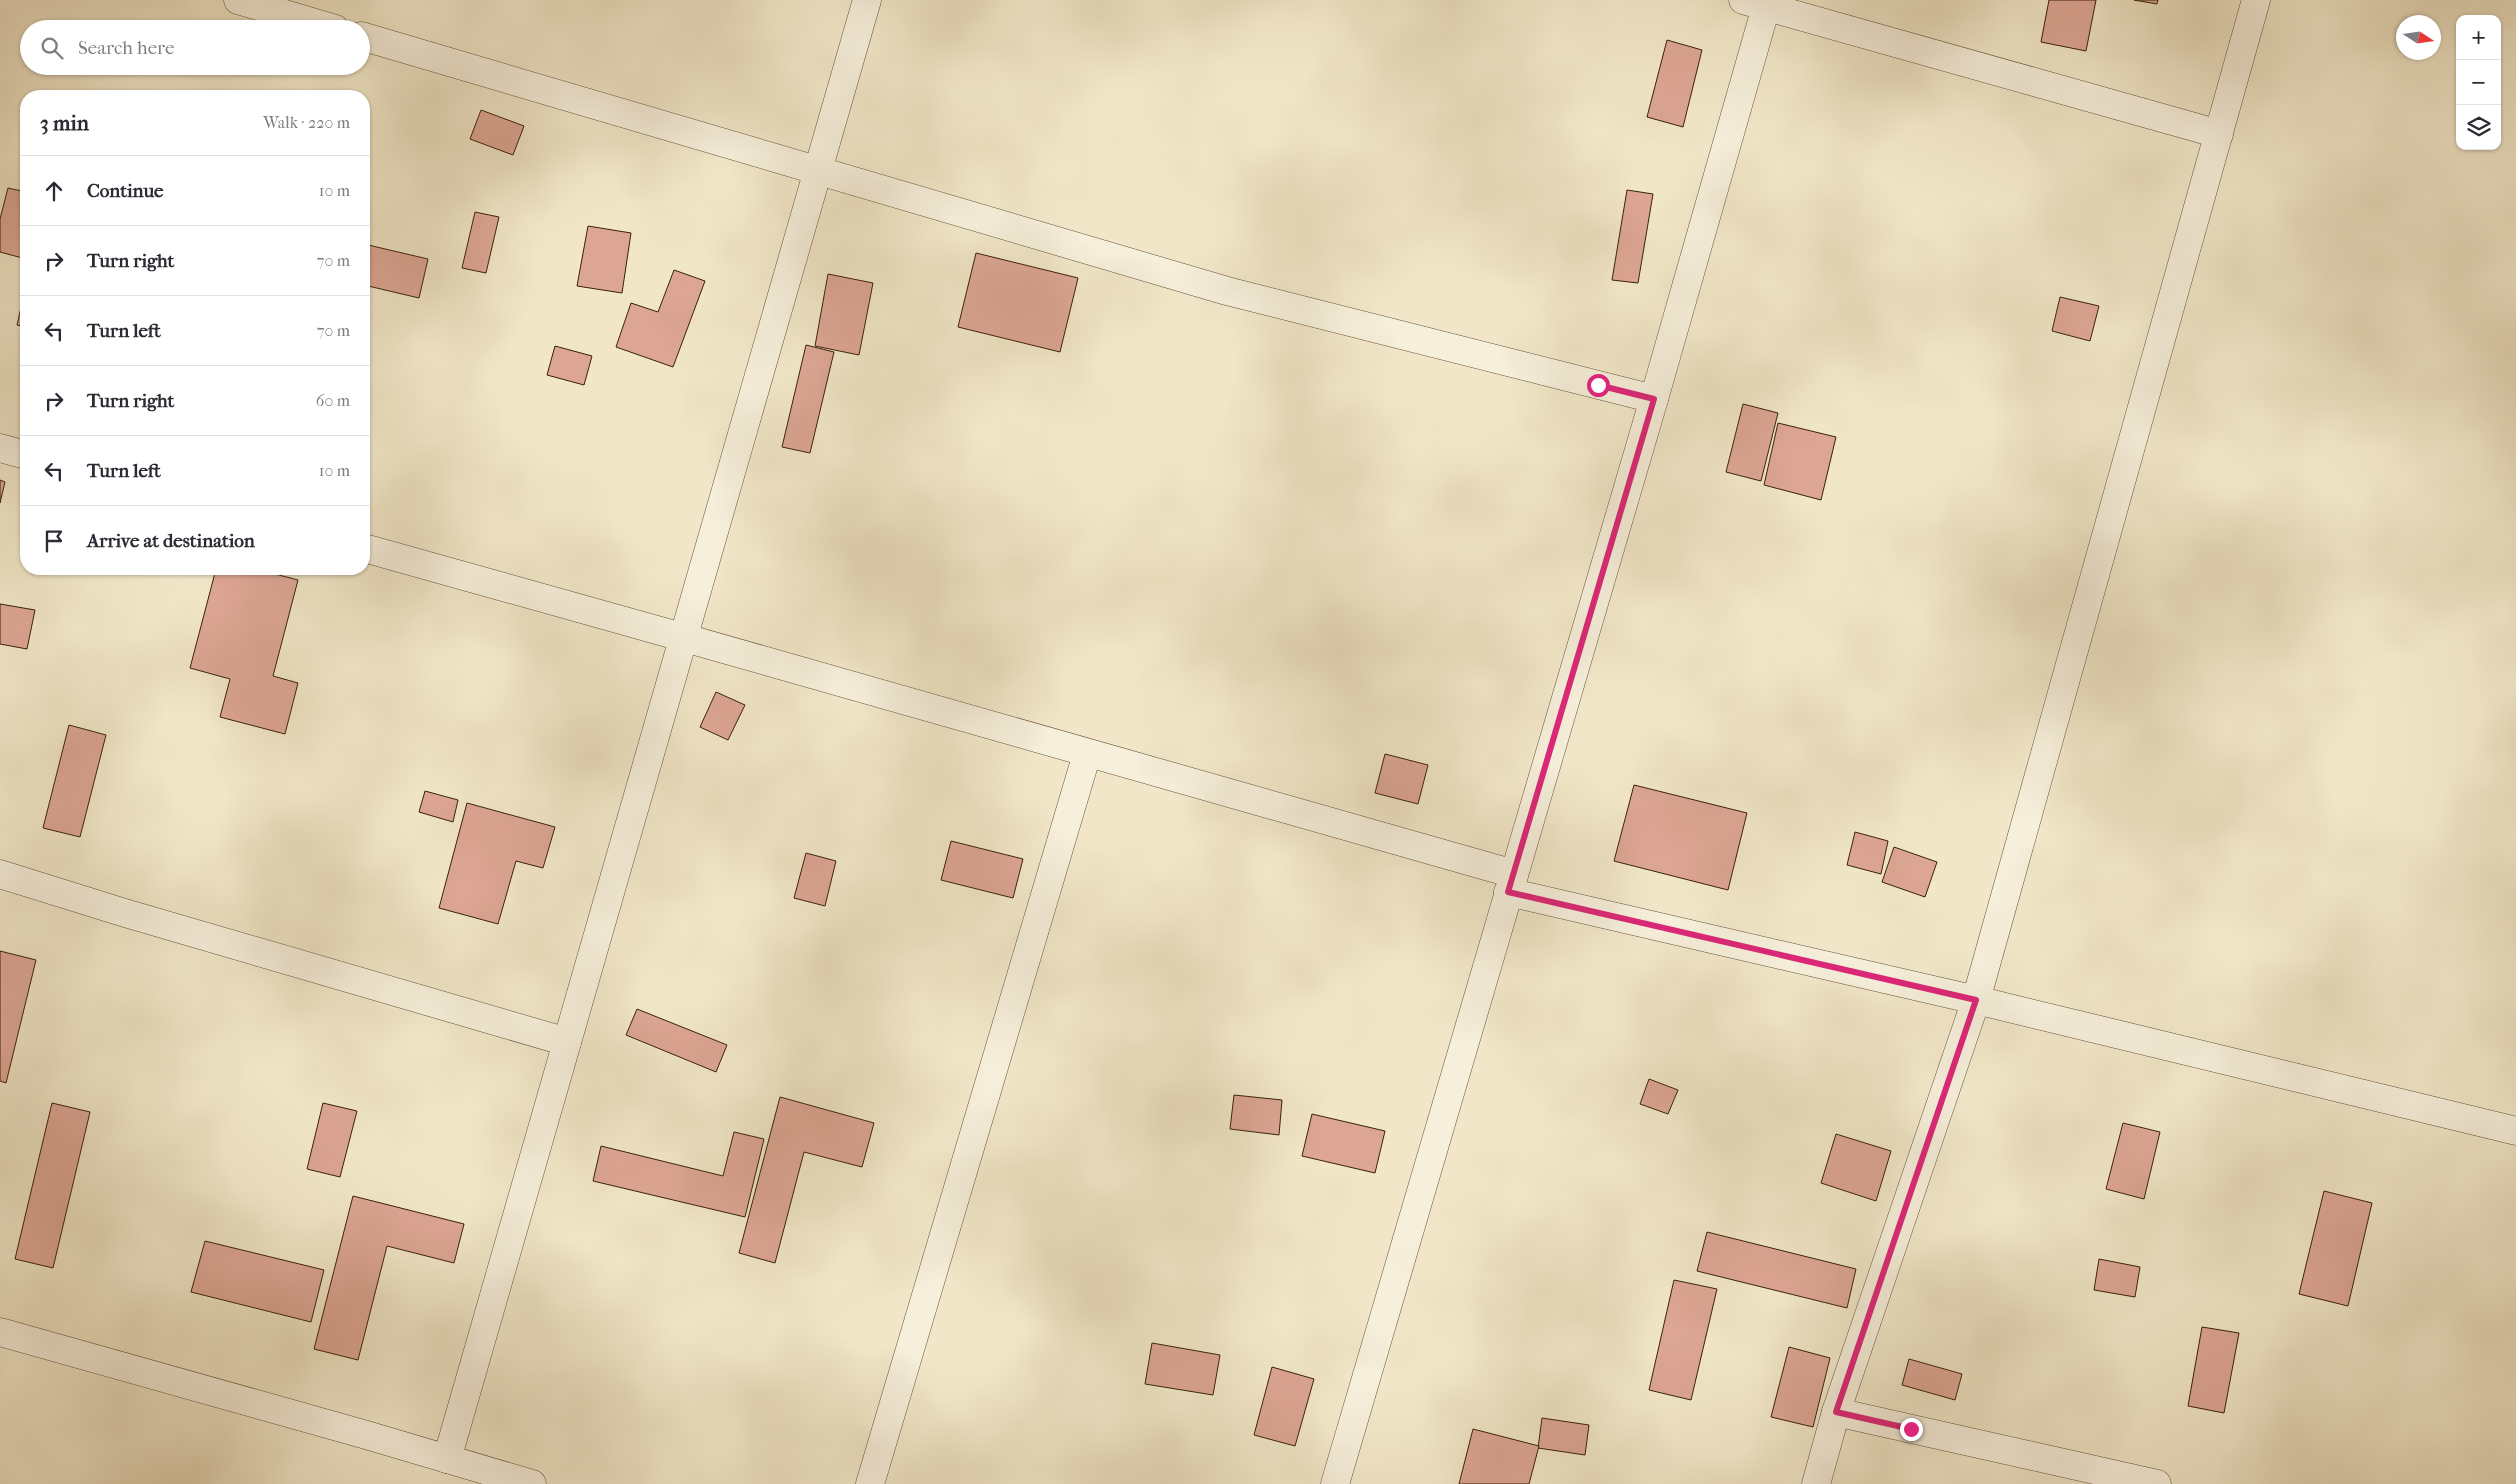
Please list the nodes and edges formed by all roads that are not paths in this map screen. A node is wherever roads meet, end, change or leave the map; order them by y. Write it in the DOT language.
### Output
graph roads {
  1 [pos="238,0"];
  2 [pos="866,0"];
  3 [pos="2256,0"];
  4 [pos="1759,2"];
  5 [pos="306,20"];
  6 [pos="370,39"];
  7 [pos="2218,134"];
  8 [pos="819,171"];
  9 [pos="1654,399"];
  10 [pos="0,448"];
  11 [pos="20,453"];
  12 [pos="370,550"];
  13 [pos="684,636"];
  14 [pos="1087,754"];
  15 [pos="0,874"];
  16 [pos="1511,883"];
  17 [pos="1976,1000"];
  18 [pos="567,1042"];
  19 [pos="2516,1131"];
  20 [pos="0,1332"];
  21 [pos="1836,1412"];
  22 [pos="447,1458"];
  23 [pos="532,1484"];
  24 [pos="870,1484"];
  25 [pos="1335,1484"];
  26 [pos="1816,1484"];
  27 [pos="2156,1484"];
  1 -- 5 [label="street"];
  2 -- 8 [label="street"];
  3 -- 7 [label="street"];
  4 -- 7 [label="street"];
  4 -- 9 [label="street"];
  6 -- 8 [label="street"];
  7 -- 17 [label="street"];
  8 -- 9 [label="street"];
  8 -- 13 [label="street"];
  9 -- 16 [label="street"];
  10 -- 11 [label="street"];
  12 -- 13 [label="street"];
  13 -- 14 [label="street"];
  13 -- 18 [label="street"];
  14 -- 16 [label="street"];
  14 -- 24 [label="street"];
  15 -- 18 [label="street"];
  16 -- 17 [label="street"];
  16 -- 25 [label="street"];
  17 -- 19 [label="street"];
  17 -- 21 [label="street"];
  18 -- 22 [label="street"];
  20 -- 22 [label="street"];
  21 -- 26 [label="street"];
  21 -- 27 [label="street"];
  22 -- 23 [label="street"];
}
